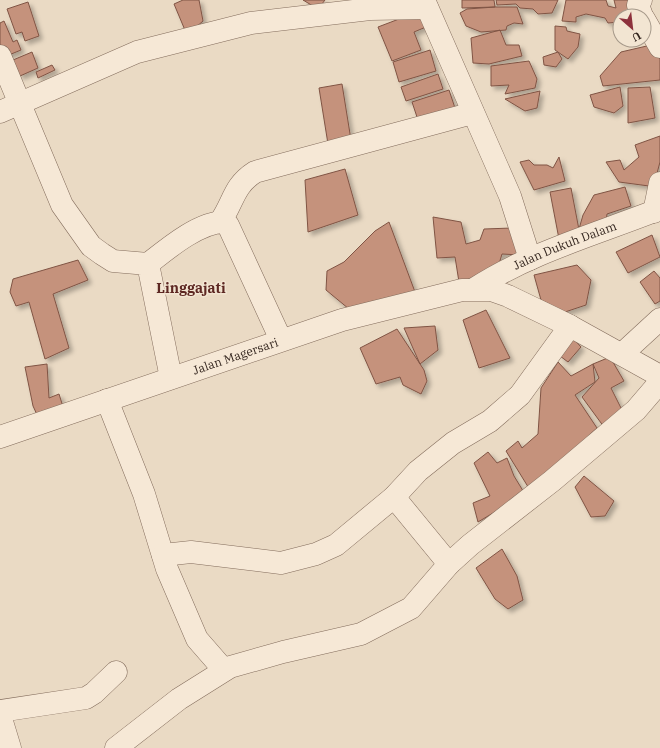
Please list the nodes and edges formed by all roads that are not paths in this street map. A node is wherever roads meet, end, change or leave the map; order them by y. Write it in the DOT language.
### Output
graph roads {
  1 [pos="425,4"];
  2 [pos="652,33"];
  3 [pos="660,47"];
  4 [pos="0,56"];
  5 [pos="20,103"];
  6 [pos="0,112"];
  7 [pos="473,113"];
  8 [pos="660,182"];
  9 [pos="657,211"];
  10 [pos="220,222"];
  11 [pos="530,259"];
  12 [pos="148,264"];
  13 [pos="474,289"];
  14 [pos="660,319"];
  15 [pos="570,326"];
  16 [pos="281,340"];
  17 [pos="622,354"];
  18 [pos="660,376"];
  19 [pos="171,378"];
  20 [pos="660,382"];
  21 [pos="107,400"];
  22 [pos="0,437"];
  23 [pos="394,497"];
  24 [pos="163,555"];
  25 [pos="449,564"];
  26 [pos="224,670"];
  27 [pos="116,672"];
  28 [pos="0,711"];
  29 [pos="0,716"];
  30 [pos="10,748"];
  31 [pos="116,748"];
  1 -- 5 [label="street"];
  1 -- 7 [label="street"];
  2 -- 3 [label="street"];
  4 -- 5 [label="street"];
  5 -- 6 [label="street"];
  5 -- 12 [label="street"];
  7 -- 10 [label="street"];
  7 -- 11 [label="street"];
  8 -- 9 [label="street"];
  9 -- 11 [label="street, Jalan Dukuh Dalam"];
  10 -- 12 [label="street"];
  10 -- 16 [label="street"];
  11 -- 13 [label="street, Jalan Dukuh Dalam"];
  12 -- 19 [label="street"];
  13 -- 15 [label="street"];
  13 -- 16 [label="street, Jalan Magersari"];
  14 -- 17 [label="street"];
  15 -- 17 [label="street"];
  15 -- 23 [label="street"];
  16 -- 19 [label="street, Jalan Magersari"];
  17 -- 18 [label="street"];
  19 -- 21 [label="street, Jalan Magersari"];
  20 -- 25 [label="street"];
  21 -- 22 [label="street, Jalan Magersari"];
  21 -- 24 [label="street"];
  23 -- 24 [label="street"];
  23 -- 25 [label="street"];
  24 -- 26 [label="street"];
  25 -- 26 [label="street"];
  26 -- 31 [label="street"];
  27 -- 28 [label="street"];
  29 -- 30 [label="street"];
}
